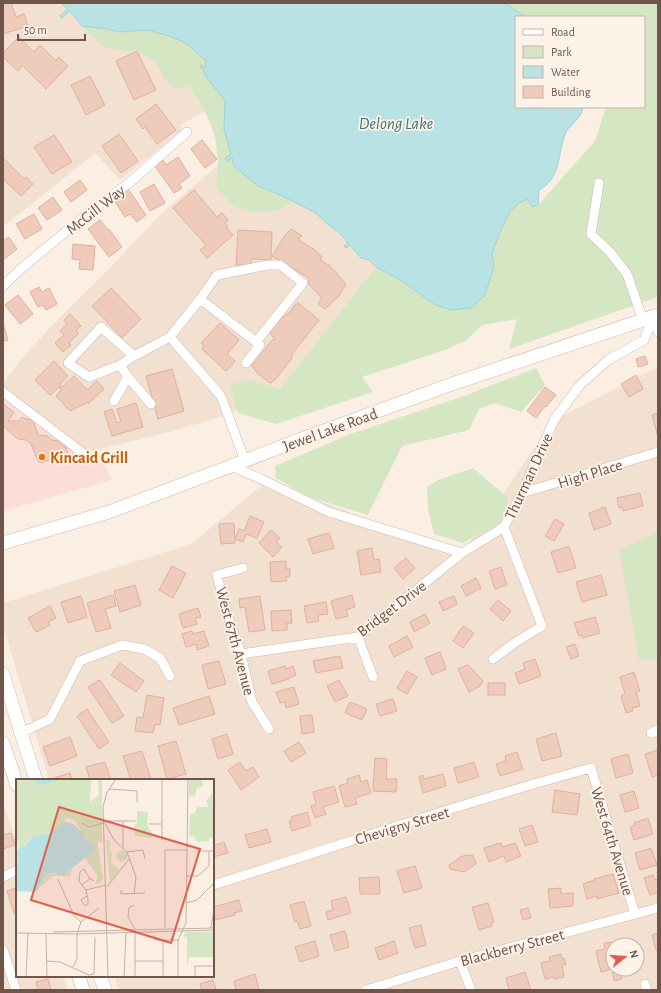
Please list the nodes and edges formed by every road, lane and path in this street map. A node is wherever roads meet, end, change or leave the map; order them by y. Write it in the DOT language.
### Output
graph roads {
  1 [pos="187,132"];
  2 [pos="599,183"];
  3 [pos="3,286"];
  4 [pos="200,299"];
  5 [pos="651,317"];
  6 [pos="658,332"];
  7 [pos="170,337"];
  8 [pos="256,342"];
  9 [pos="134,356"];
  10 [pos="246,363"];
  11 [pos="120,365"];
  12 [pos="128,377"];
  13 [pos="3,392"];
  14 [pos="114,401"];
  15 [pos="151,404"];
  16 [pos="658,452"];
  17 [pos="84,454"];
  18 [pos="245,461"];
  19 [pos="231,466"];
  20 [pos="522,494"];
  21 [pos="504,527"];
  22 [pos="3,543"];
  23 [pos="462,553"];
  24 [pos="243,568"];
  25 [pos="358,637"];
  26 [pos="241,654"];
  27 [pos="493,659"];
  28 [pos="3,674"];
  29 [pos="170,676"];
  30 [pos="373,677"];
  31 [pos="269,729"];
  32 [pos="21,733"];
  33 [pos="3,743"];
  34 [pos="591,768"];
  35 [pos="36,779"];
  36 [pos="16,781"];
  37 [pos="15,871"];
  38 [pos="3,877"];
  39 [pos="214,885"];
  40 [pos="658,908"];
  41 [pos="635,914"];
  42 [pos="3,950"];
  43 [pos="460,961"];
  44 [pos="79,977"];
  45 [pos="100,977"];
  46 [pos="16,990"];
  47 [pos="83,990"];
  48 [pos="105,990"];
  49 [pos="366,990"];
  50 [pos="471,990"];
  1 -- 3 [label="street, McGill Way"];
  2 -- 5 [label="street"];
  4 -- 7 [label="street"];
  4 -- 8 [label="street"];
  4 -- 8 [label="street"];
  5 -- 6 [label="street"];
  5 -- 18 [label="main road, Jewel Lake Road"];
  5 -- 20 [label="street, Thurman Drive"];
  7 -- 9 [label="street"];
  7 -- 18 [label="street"];
  8 -- 10 [label="street"];
  9 -- 11 [label="street"];
  9 -- 11 [label="street"];
  11 -- 12 [label="street"];
  12 -- 14 [label="street"];
  12 -- 15 [label="street"];
  13 -- 17 [label="street"];
  16 -- 20 [label="street, High Place"];
  18 -- 19 [label="main road, Jewel Lake Road"];
  19 -- 22 [label="main road, Jewel Lake Road"];
  19 -- 23 [label="street"];
  20 -- 21 [label="street, Thurman Drive"];
  21 -- 23 [label="street, Thurman Drive"];
  21 -- 27 [label="street"];
  23 -- 25 [label="street, Bridget Drive"];
  24 -- 26 [label="street, West 67th Avenue"];
  25 -- 26 [label="street, Bridget Drive"];
  25 -- 30 [label="street"];
  26 -- 31 [label="street, West 67th Avenue"];
  28 -- 32 [label="main road"];
  29 -- 32 [label="street"];
  32 -- 35 [label="main road"];
  33 -- 36 [label="main road"];
  34 -- 39 [label="street, Chevigny Street"];
  34 -- 41 [label="street, West 64th Avenue"];
  37 -- 38 [label="street"];
  40 -- 41 [label="street, Blackberry Street"];
  41 -- 43 [label="street, Blackberry Street"];
  42 -- 46 [label="street"];
  43 -- 49 [label="street, Blackberry Street"];
  43 -- 50 [label="street"];
  44 -- 47 [label="main road"];
  45 -- 48 [label="main road"];
}
